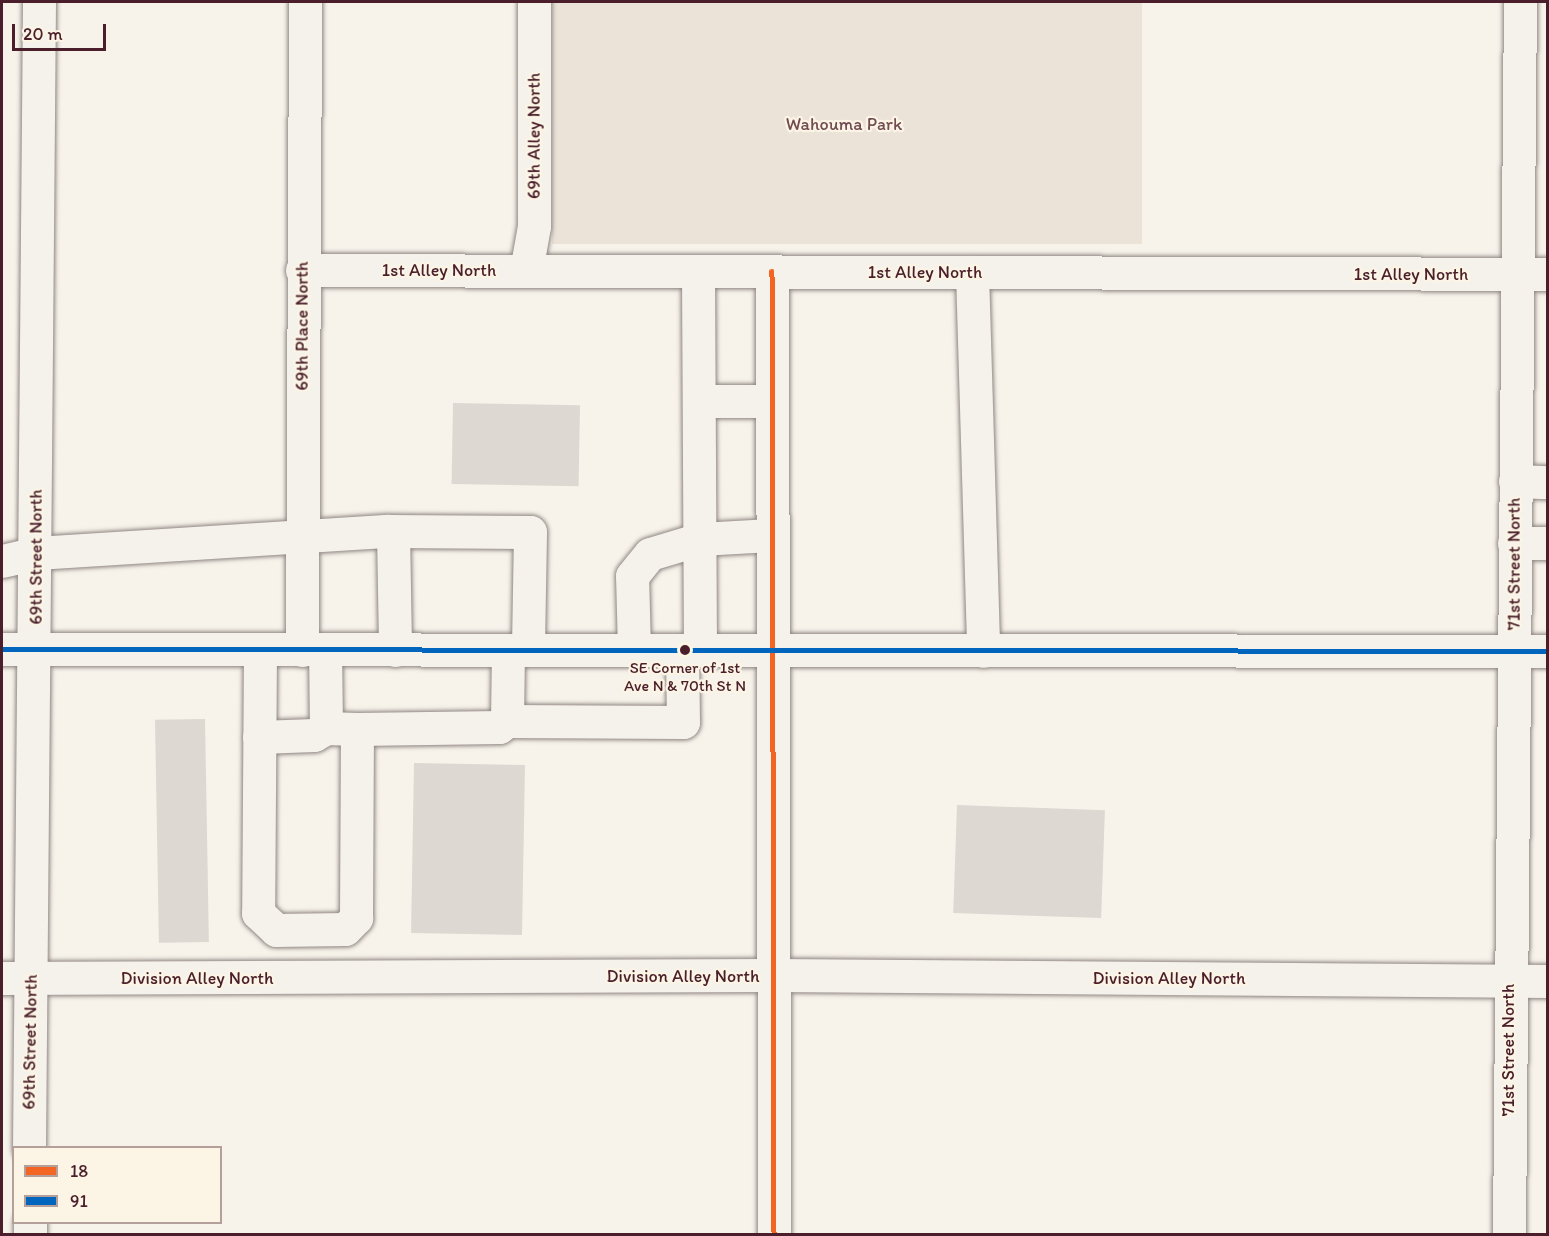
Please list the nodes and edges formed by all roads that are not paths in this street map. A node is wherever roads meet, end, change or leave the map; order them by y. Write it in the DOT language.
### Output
graph roads {
  1 [pos="39,2"];
  2 [pos="305,2"];
  3 [pos="534,2"];
  4 [pos="1520,2"];
  5 [pos="302,270"];
  6 [pos="526,271"];
  7 [pos="698,271"];
  8 [pos="772,272"];
  9 [pos="972,272"];
  10 [pos="1532,274"];
  11 [pos="772,400"];
  12 [pos="699,401"];
  13 [pos="1515,481"];
  14 [pos="1548,482"];
  15 [pos="393,531"];
  16 [pos="771,535"];
  17 [pos="302,538"];
  18 [pos="700,539"];
  19 [pos="1514,543"];
  20 [pos="1548,543"];
  21 [pos="36,553"];
  22 [pos="2,561"];
  23 [pos="2,649"];
  24 [pos="35,649"];
  25 [pos="260,649"];
  26 [pos="313,650"];
  27 [pos="395,650"];
  28 [pos="518,650"];
  29 [pos="634,650"];
  30 [pos="691,650"];
  31 [pos="771,650"];
  32 [pos="983,651"];
  33 [pos="1514,651"];
  34 [pos="1548,651"];
  35 [pos="507,721"];
  36 [pos="342,728"];
  37 [pos="259,737"];
  38 [pos="773,975"];
  39 [pos="16,978"];
  40 [pos="1508,981"];
  41 [pos="1548,981"];
  42 [pos="29,1146"];
  43 [pos="774,1234"];
  44 [pos="1509,1234"];
  1 -- 21 [label="street, 69th Street North"];
  2 -- 5 [label="street, 69th Place North"];
  3 -- 6 [label="street, 69th Alley North"];
  4 -- 10 [label="street, 71st Street North"];
  5 -- 6 [label="street, 1st Alley North"];
  5 -- 17 [label="street, 69th Place North"];
  6 -- 7 [label="street, 1st Alley North"];
  7 -- 8 [label="street, 1st Alley North"];
  7 -- 12 [label="street"];
  8 -- 9 [label="street, 1st Alley North"];
  8 -- 11 [label="street"];
  9 -- 10 [label="street, 1st Alley North"];
  9 -- 32 [label="street"];
  10 -- 13 [label="street, 71st Street North"];
  11 -- 12 [label="street"];
  11 -- 16 [label="street"];
  12 -- 18 [label="street"];
  13 -- 14 [label="street"];
  13 -- 19 [label="street, 71st Street North"];
  15 -- 17 [label="street"];
  15 -- 27 [label="street"];
  15 -- 28 [label="street"];
  16 -- 18 [label="street"];
  16 -- 31 [label="street"];
  17 -- 21 [label="street"];
  17 -- 26 [label="street, 69th Place North"];
  18 -- 29 [label="street"];
  18 -- 30 [label="street"];
  19 -- 20 [label="street"];
  19 -- 33 [label="street, 71st Street North"];
  21 -- 22 [label="street"];
  21 -- 24 [label="street, 69th Street North"];
  23 -- 24 [label="street"];
  24 -- 25 [label="street"];
  24 -- 39 [label="street, 69th Street North"];
  25 -- 26 [label="street"];
  25 -- 37 [label="street, 69th Place North"];
  26 -- 27 [label="street"];
  26 -- 36 [label="street, 69th Place North"];
  27 -- 28 [label="street"];
  28 -- 29 [label="street"];
  28 -- 35 [label="street"];
  29 -- 30 [label="street"];
  30 -- 31 [label="street"];
  30 -- 35 [label="street"];
  31 -- 32 [label="street"];
  31 -- 38 [label="street"];
  32 -- 33 [label="street"];
  33 -- 34 [label="street"];
  33 -- 40 [label="street, 71st Street North"];
  35 -- 36 [label="street"];
  36 -- 37 [label="street"];
  36 -- 37 [label="street, 69th Place North"];
  38 -- 39 [label="street, Division Alley North"];
  38 -- 40 [label="street, Division Alley North"];
  38 -- 43 [label="street"];
  39 -- 42 [label="street, 69th Street North"];
  40 -- 41 [label="street, Division Alley North"];
  40 -- 44 [label="street, 71st Street North"];
}
